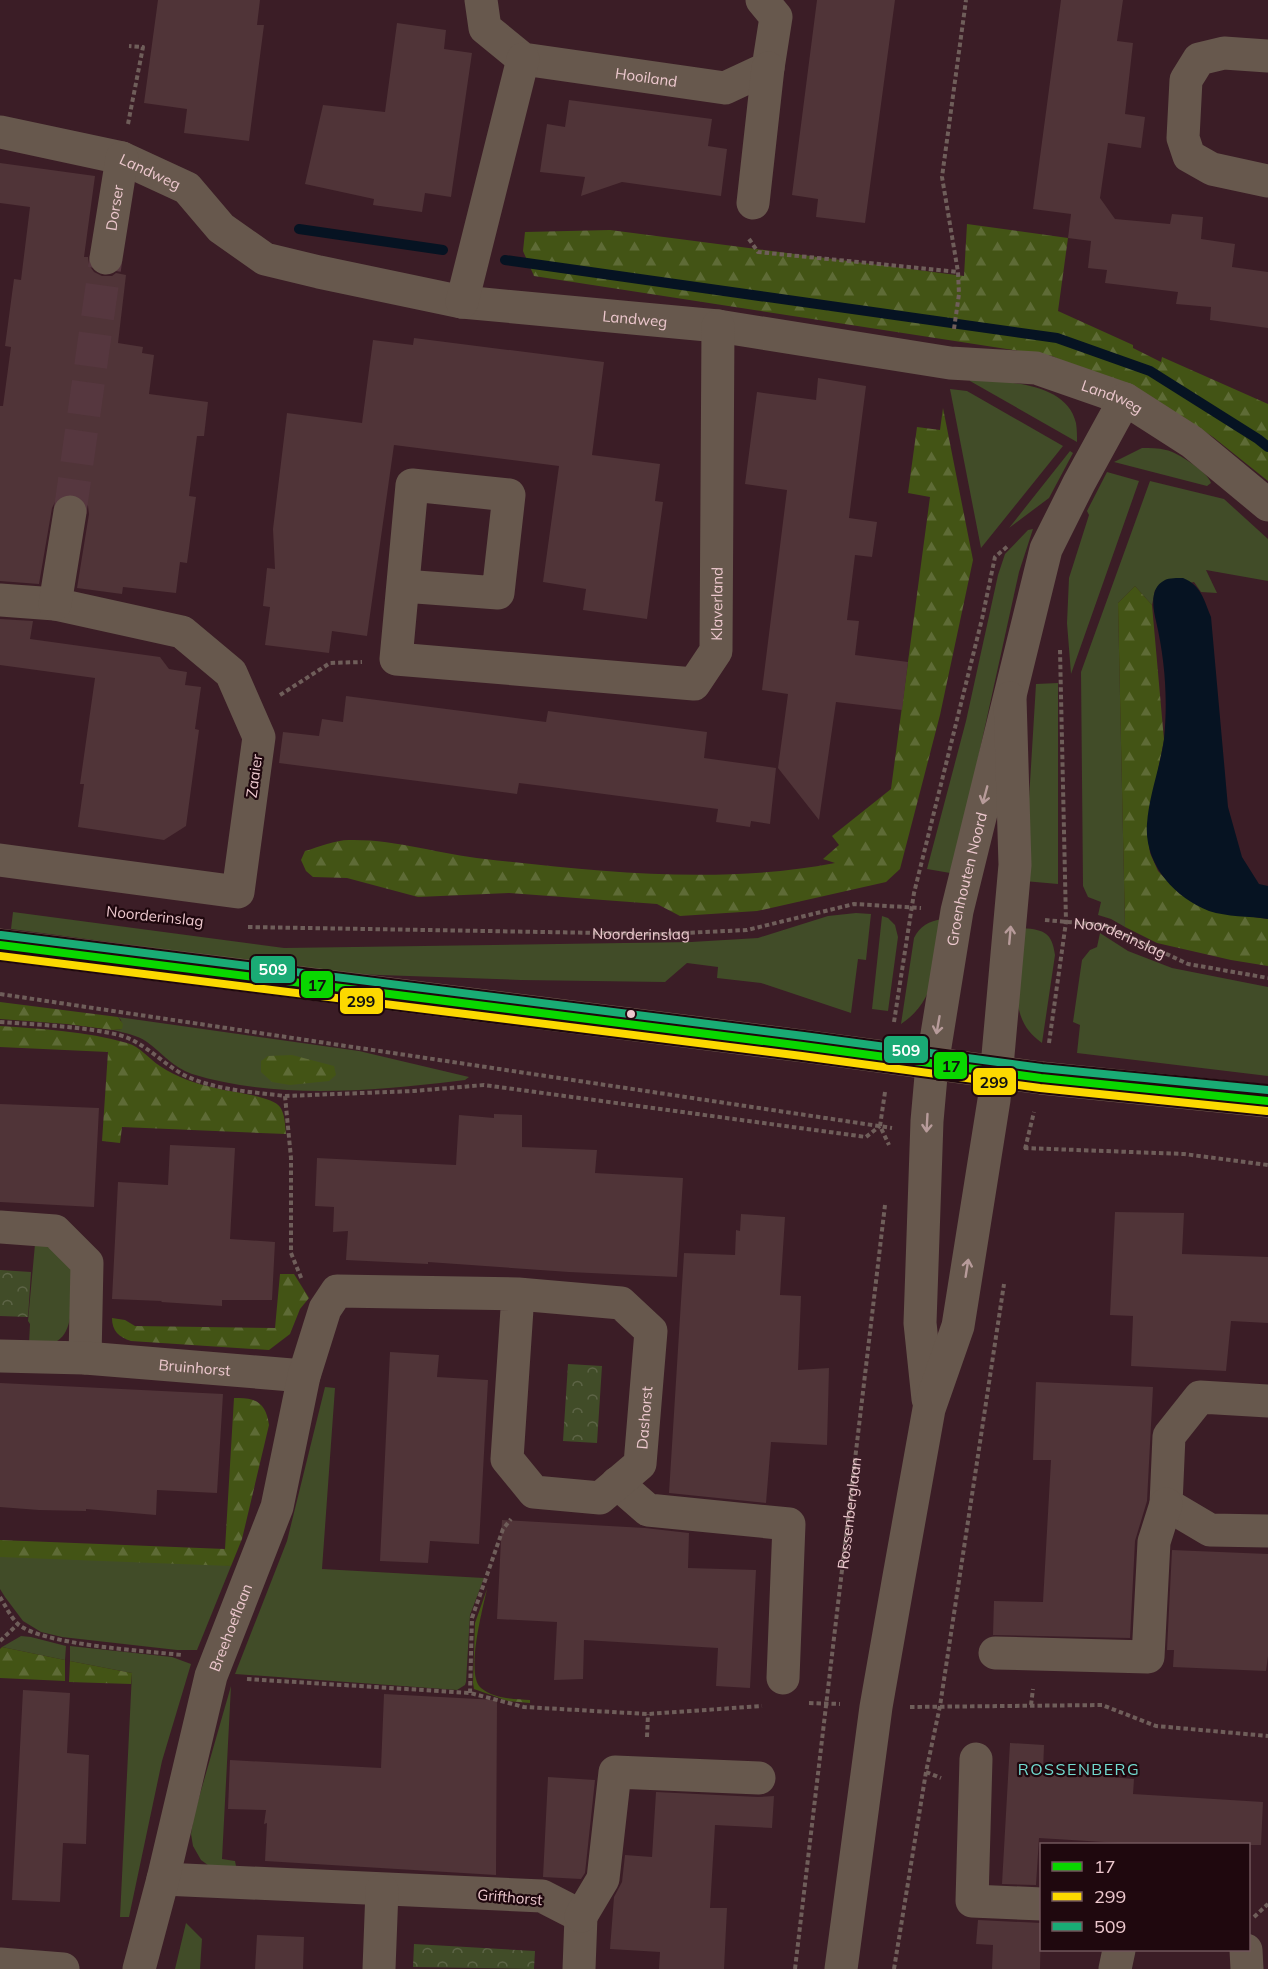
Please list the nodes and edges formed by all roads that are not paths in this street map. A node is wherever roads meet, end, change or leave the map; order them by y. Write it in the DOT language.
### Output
graph roads {
  1 [pos="481,0"];
  2 [pos="762,0"];
  3 [pos="1268,56"];
  4 [pos="523,59"];
  5 [pos="768,68"];
  6 [pos="0,132"];
  7 [pos="122,158"];
  8 [pos="1268,181"];
  9 [pos="753,203"];
  10 [pos="106,258"];
  11 [pos="462,302"];
  12 [pos="718,326"];
  13 [pos="1125,399"];
  14 [pos="1268,505"];
  15 [pos="70,512"];
  16 [pos="403,586"];
  17 [pos="0,600"];
  18 [pos="55,604"];
  19 [pos="1010,698"];
  20 [pos="0,860"];
  21 [pos="0,945"];
  22 [pos="932,1065"];
  23 [pos="998,1072"];
  24 [pos="1268,1101"];
  25 [pos="0,1227"];
  26 [pos="518,1294"];
  27 [pos="331,1300"];
  28 [pos="0,1356"];
  29 [pos="85,1358"];
  30 [pos="304,1376"];
  31 [pos="1268,1401"];
  32 [pos="929,1409"];
  33 [pos="617,1484"];
  34 [pos="1166,1504"];
  35 [pos="1268,1532"];
  36 [pos="995,1653"];
  37 [pos="778,1692"];
  38 [pos="976,1759"];
  39 [pos="759,1778"];
  40 [pos="163,1879"];
  41 [pos="382,1890"];
  42 [pos="1040,1904"];
  43 [pos="581,1916"];
  44 [pos="1119,1951"];
  45 [pos="1246,1951"];
  46 [pos="0,1964"];
  47 [pos="63,1969"];
  48 [pos="139,1969"];
  49 [pos="379,1969"];
  50 [pos="579,1969"];
  51 [pos="841,1969"];
  52 [pos="1115,1969"];
  53 [pos="1247,1969"];
  1 -- 4 [label="street"];
  2 -- 5 [label="street"];
  3 -- 8 [label="street"];
  4 -- 5 [label="street, Hooiland"];
  4 -- 11 [label="street"];
  5 -- 9 [label="street"];
  6 -- 7 [label="street, Landweg"];
  7 -- 10 [label="street, Dorser"];
  7 -- 11 [label="street, Landweg"];
  11 -- 12 [label="street, Landweg"];
  12 -- 13 [label="street, Landweg"];
  12 -- 16 [label="street, Klaverland"];
  13 -- 14 [label="street, Landweg"];
  13 -- 19 [label="street, Groenhouten Noord"];
  15 -- 18 [label="street"];
  17 -- 18 [label="street, Zaaier"];
  18 -- 20 [label="street, Zaaier"];
  19 -- 22 [label="street, Groenhouten Noord, one-way"];
  23 -- 19 [label="street, Groenhouten Noord, one-way"];
  21 -- 22 [label="main road"];
  22 -- 23 [label="main road"];
  22 -- 32 [label="street, one-way"];
  23 -- 24 [label="main road"];
  32 -- 23 [label="street, one-way"];
  25 -- 29 [label="street"];
  26 -- 27 [label="street, Dashorst"];
  26 -- 33 [label="street, Dashorst"];
  26 -- 33 [label="street, Dashorst"];
  27 -- 30 [label="street, Breehoeflaan"];
  28 -- 29 [label="street, Bruinhorst"];
  29 -- 30 [label="street, Bruinhorst"];
  30 -- 40 [label="street, Breehoeflaan"];
  31 -- 34 [label="street"];
  32 -- 51 [label="street"];
  33 -- 37 [label="street"];
  34 -- 35 [label="street"];
  34 -- 36 [label="street"];
  38 -- 42 [label="street"];
  39 -- 43 [label="street"];
  40 -- 41 [label="street, Grifthorst"];
  40 -- 48 [label="street, Breehoeflaan"];
  41 -- 43 [label="street, Grifthorst"];
  41 -- 49 [label="street"];
  43 -- 50 [label="street"];
  44 -- 52 [label="street"];
  45 -- 53 [label="street"];
  46 -- 47 [label="street"];
}
